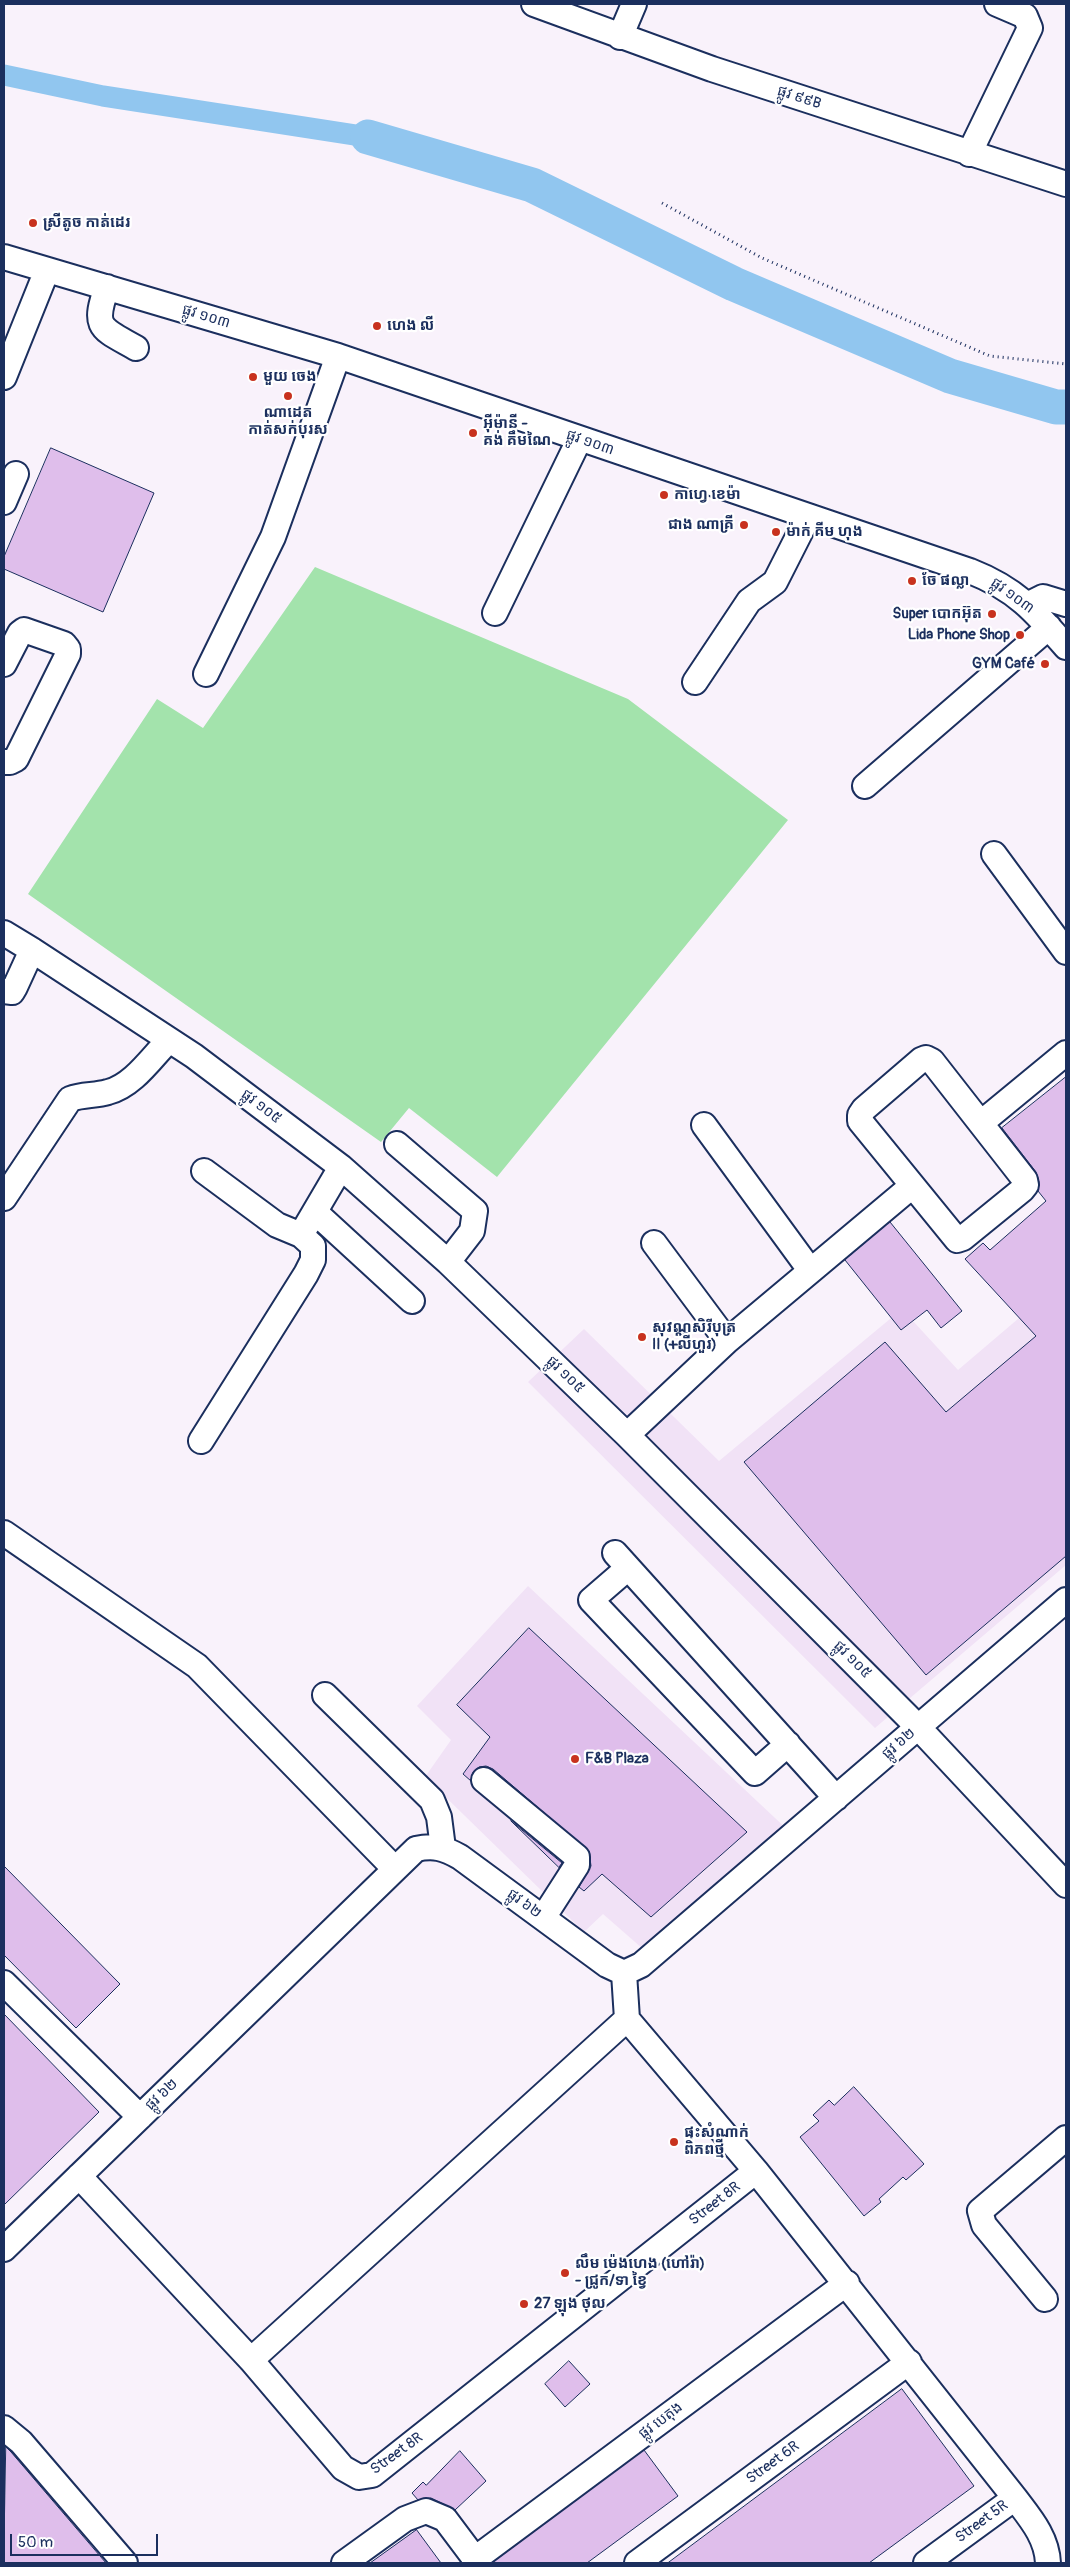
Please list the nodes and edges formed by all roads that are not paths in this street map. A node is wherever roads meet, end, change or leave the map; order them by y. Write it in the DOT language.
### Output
graph roads {
  1 [pos="534,4"];
  2 [pos="634,4"];
  3 [pos="997,4"];
  4 [pos="620,37"];
  5 [pos="969,154"];
  6 [pos="1066,184"];
  7 [pos="4,257"];
  8 [pos="46,270"];
  9 [pos="106,287"];
  10 [pos="136,348"];
  11 [pos="338,356"];
  12 [pos="4,377"];
  13 [pos="579,440"];
  14 [pos="16,474"];
  15 [pos="4,502"];
  16 [pos="808,517"];
  17 [pos="1029,604"];
  18 [pos="1066,604"];
  19 [pos="494,612"];
  20 [pos="1049,627"];
  21 [pos="1066,647"];
  22 [pos="4,664"];
  23 [pos="206,674"];
  24 [pos="695,682"];
  25 [pos="4,762"];
  26 [pos="865,786"];
  27 [pos="994,854"];
  28 [pos="4,933"];
  29 [pos="32,950"];
  30 [pos="1066,952"];
  31 [pos="4,991"];
  32 [pos="169,1040"];
  33 [pos="1066,1053"];
  34 [pos="981,1123"];
  35 [pos="704,1125"];
  36 [pos="397,1144"];
  37 [pos="341,1167"];
  38 [pos="204,1171"];
  39 [pos="912,1186"];
  40 [pos="4,1198"];
  41 [pos="315,1212"];
  42 [pos="301,1235"];
  43 [pos="654,1243"];
  44 [pos="448,1262"];
  45 [pos="810,1270"];
  46 [pos="412,1301"];
  47 [pos="727,1341"];
  48 [pos="628,1435"];
  49 [pos="201,1440"];
  50 [pos="4,1533"];
  51 [pos="1066,1600"];
  52 [pos="325,1695"];
  53 [pos="918,1727"];
  54 [pos="788,1744"];
  55 [pos="484,1780"];
  56 [pos="836,1798"];
  57 [pos="442,1848"];
  58 [pos="395,1869"];
  59 [pos="1066,1885"];
  60 [pos="543,1918"];
  61 [pos="624,1973"];
  62 [pos="8,1995"];
  63 [pos="628,2019"];
  64 [pos="140,2117"];
  65 [pos="1066,2138"];
  66 [pos="756,2171"];
  67 [pos="79,2176"];
  68 [pos="4,2249"];
  69 [pos="847,2283"];
  70 [pos="1045,2299"];
  71 [pos="251,2360"];
  72 [pos="910,2362"];
  73 [pos="4,2428"];
  74 [pos="1015,2498"];
  75 [pos="476,2561"];
  76 [pos="125,2563"];
  77 [pos="344,2563"];
  78 [pos="637,2563"];
  79 [pos="926,2563"];
  80 [pos="1048,2563"];
  1 -- 4 [label="street, ផ្លូវ ៩៩B"];
  2 -- 4 [label="street"];
  3 -- 5 [label="street"];
  4 -- 5 [label="street, ផ្លូវ ៩៩B"];
  5 -- 6 [label="street, ផ្លូវ ៩៩B"];
  7 -- 8 [label="street, ផ្លូវ ១០៣"];
  8 -- 9 [label="street, ផ្លូវ ១០៣"];
  8 -- 12 [label="street"];
  9 -- 10 [label="street"];
  9 -- 11 [label="street, ផ្លូវ ១០៣"];
  11 -- 13 [label="street, ផ្លូវ ១០៣"];
  11 -- 23 [label="street"];
  13 -- 16 [label="street, ផ្លូវ ១០៣"];
  13 -- 19 [label="street"];
  14 -- 15 [label="street"];
  16 -- 17 [label="street, ផ្លូវ ១០៣"];
  16 -- 24 [label="street"];
  17 -- 18 [label="street"];
  17 -- 20 [label="street, ផ្លូវ ១០៣"];
  20 -- 21 [label="street, ផ្លូវ ១០៣"];
  20 -- 26 [label="street"];
  22 -- 25 [label="street"];
  27 -- 30 [label="street"];
  28 -- 29 [label="street, ផ្លូវ ១០៥"];
  29 -- 31 [label="street"];
  29 -- 32 [label="street, ផ្លូវ ១០៥"];
  32 -- 37 [label="street, ផ្លូវ ១០៥"];
  32 -- 40 [label="street"];
  33 -- 34 [label="street"];
  34 -- 39 [label="street"];
  34 -- 39 [label="street"];
  35 -- 45 [label="street"];
  36 -- 44 [label="street"];
  37 -- 41 [label="street"];
  37 -- 44 [label="street, ផ្លូវ ១០៥"];
  38 -- 42 [label="street"];
  39 -- 45 [label="street"];
  41 -- 42 [label="street"];
  41 -- 46 [label="street"];
  42 -- 49 [label="street"];
  43 -- 47 [label="street"];
  44 -- 48 [label="street, ផ្លូវ ១០៥"];
  45 -- 47 [label="street"];
  47 -- 48 [label="street"];
  48 -- 53 [label="street, ផ្លូវ ១០៥"];
  50 -- 58 [label="street"];
  51 -- 53 [label="street, ផ្លូវ ៦២"];
  52 -- 57 [label="street"];
  53 -- 56 [label="street, ផ្លូវ ៦២"];
  53 -- 59 [label="street, ផ្លូវ ១០៥"];
  54 -- 54 [label="street"];
  54 -- 56 [label="street"];
  55 -- 60 [label="street"];
  56 -- 61 [label="street, ផ្លូវ ៦២"];
  57 -- 58 [label="street, ផ្លូវ ៦២"];
  57 -- 60 [label="street, ផ្លូវ ៦២"];
  58 -- 64 [label="street, ផ្លូវ ៦២"];
  60 -- 61 [label="street, ផ្លូវ ៦២"];
  61 -- 63 [label="street"];
  62 -- 64 [label="street"];
  63 -- 66 [label="street"];
  63 -- 71 [label="street"];
  64 -- 67 [label="street, ផ្លូវ ៦២"];
  65 -- 70 [label="street"];
  66 -- 69 [label="street"];
  66 -- 71 [label="street, Street 8R"];
  67 -- 68 [label="street, ផ្លូវ ៦២"];
  67 -- 71 [label="street, Street 8R"];
  69 -- 72 [label="street"];
  69 -- 75 [label="street, ផ្លូវ បេតុង"];
  72 -- 74 [label="street"];
  72 -- 78 [label="street, Street 6R"];
  73 -- 76 [label="street"];
  74 -- 79 [label="street, Street 5R"];
  74 -- 80 [label="street"];
  75 -- 77 [label="street"];
}
